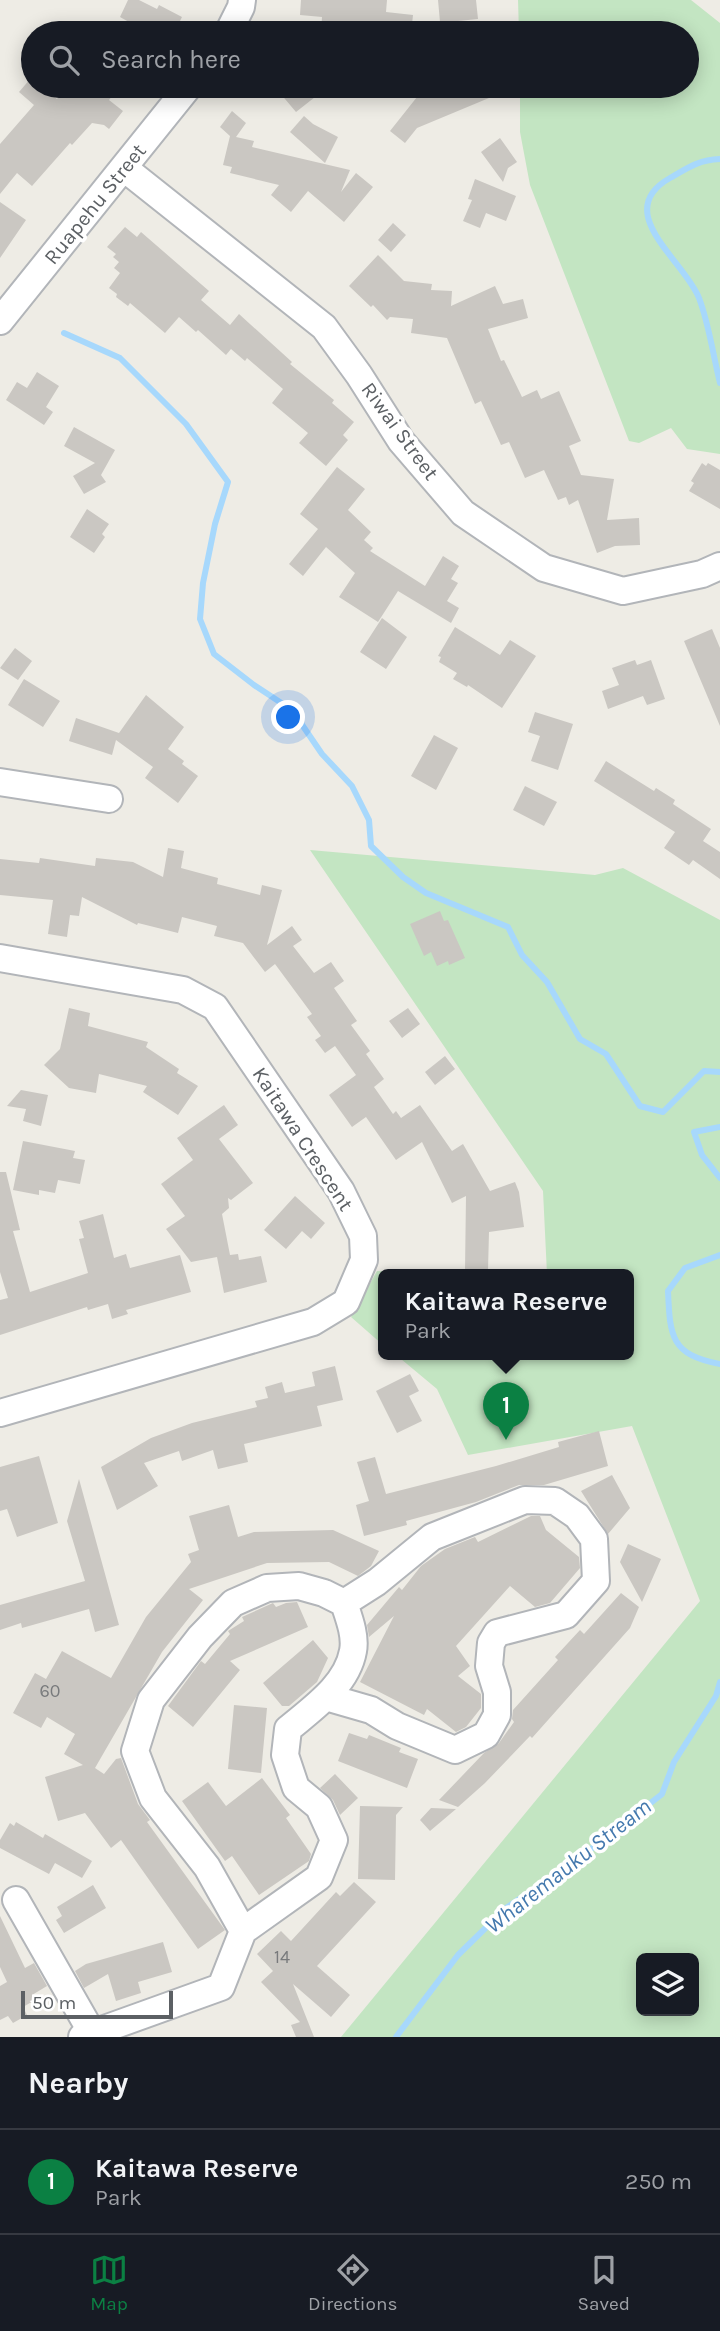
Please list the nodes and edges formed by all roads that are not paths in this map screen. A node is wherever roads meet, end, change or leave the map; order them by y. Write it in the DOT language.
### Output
graph roads {
  1 [pos="242,0"];
  2 [pos="234,21"];
  3 [pos="179,98"];
  4 [pos="124,168"];
  5 [pos="0,321"];
  6 [pos="720,566"];
  7 [pos="0,782"];
  8 [pos="109,799"];
  9 [pos="0,958"];
  10 [pos="0,1413"];
  11 [pos="344,1604"];
  12 [pos="326,1697"];
  13 [pos="16,1900"];
  14 [pos="243,1931"];
  15 [pos="87,2035"];
  1 -- 2 [label="street"];
  3 -- 4 [label="street, Ruapehu Street"];
  4 -- 5 [label="street, Ruapehu Street"];
  4 -- 6 [label="street, Riwai Street"];
  7 -- 8 [label="street"];
  9 -- 10 [label="street, Kaitawa Crescent"];
  11 -- 12 [label="street"];
  11 -- 12 [label="street"];
  11 -- 14 [label="street"];
  12 -- 14 [label="street"];
  13 -- 15 [label="street"];
  14 -- 15 [label="street"];
}
